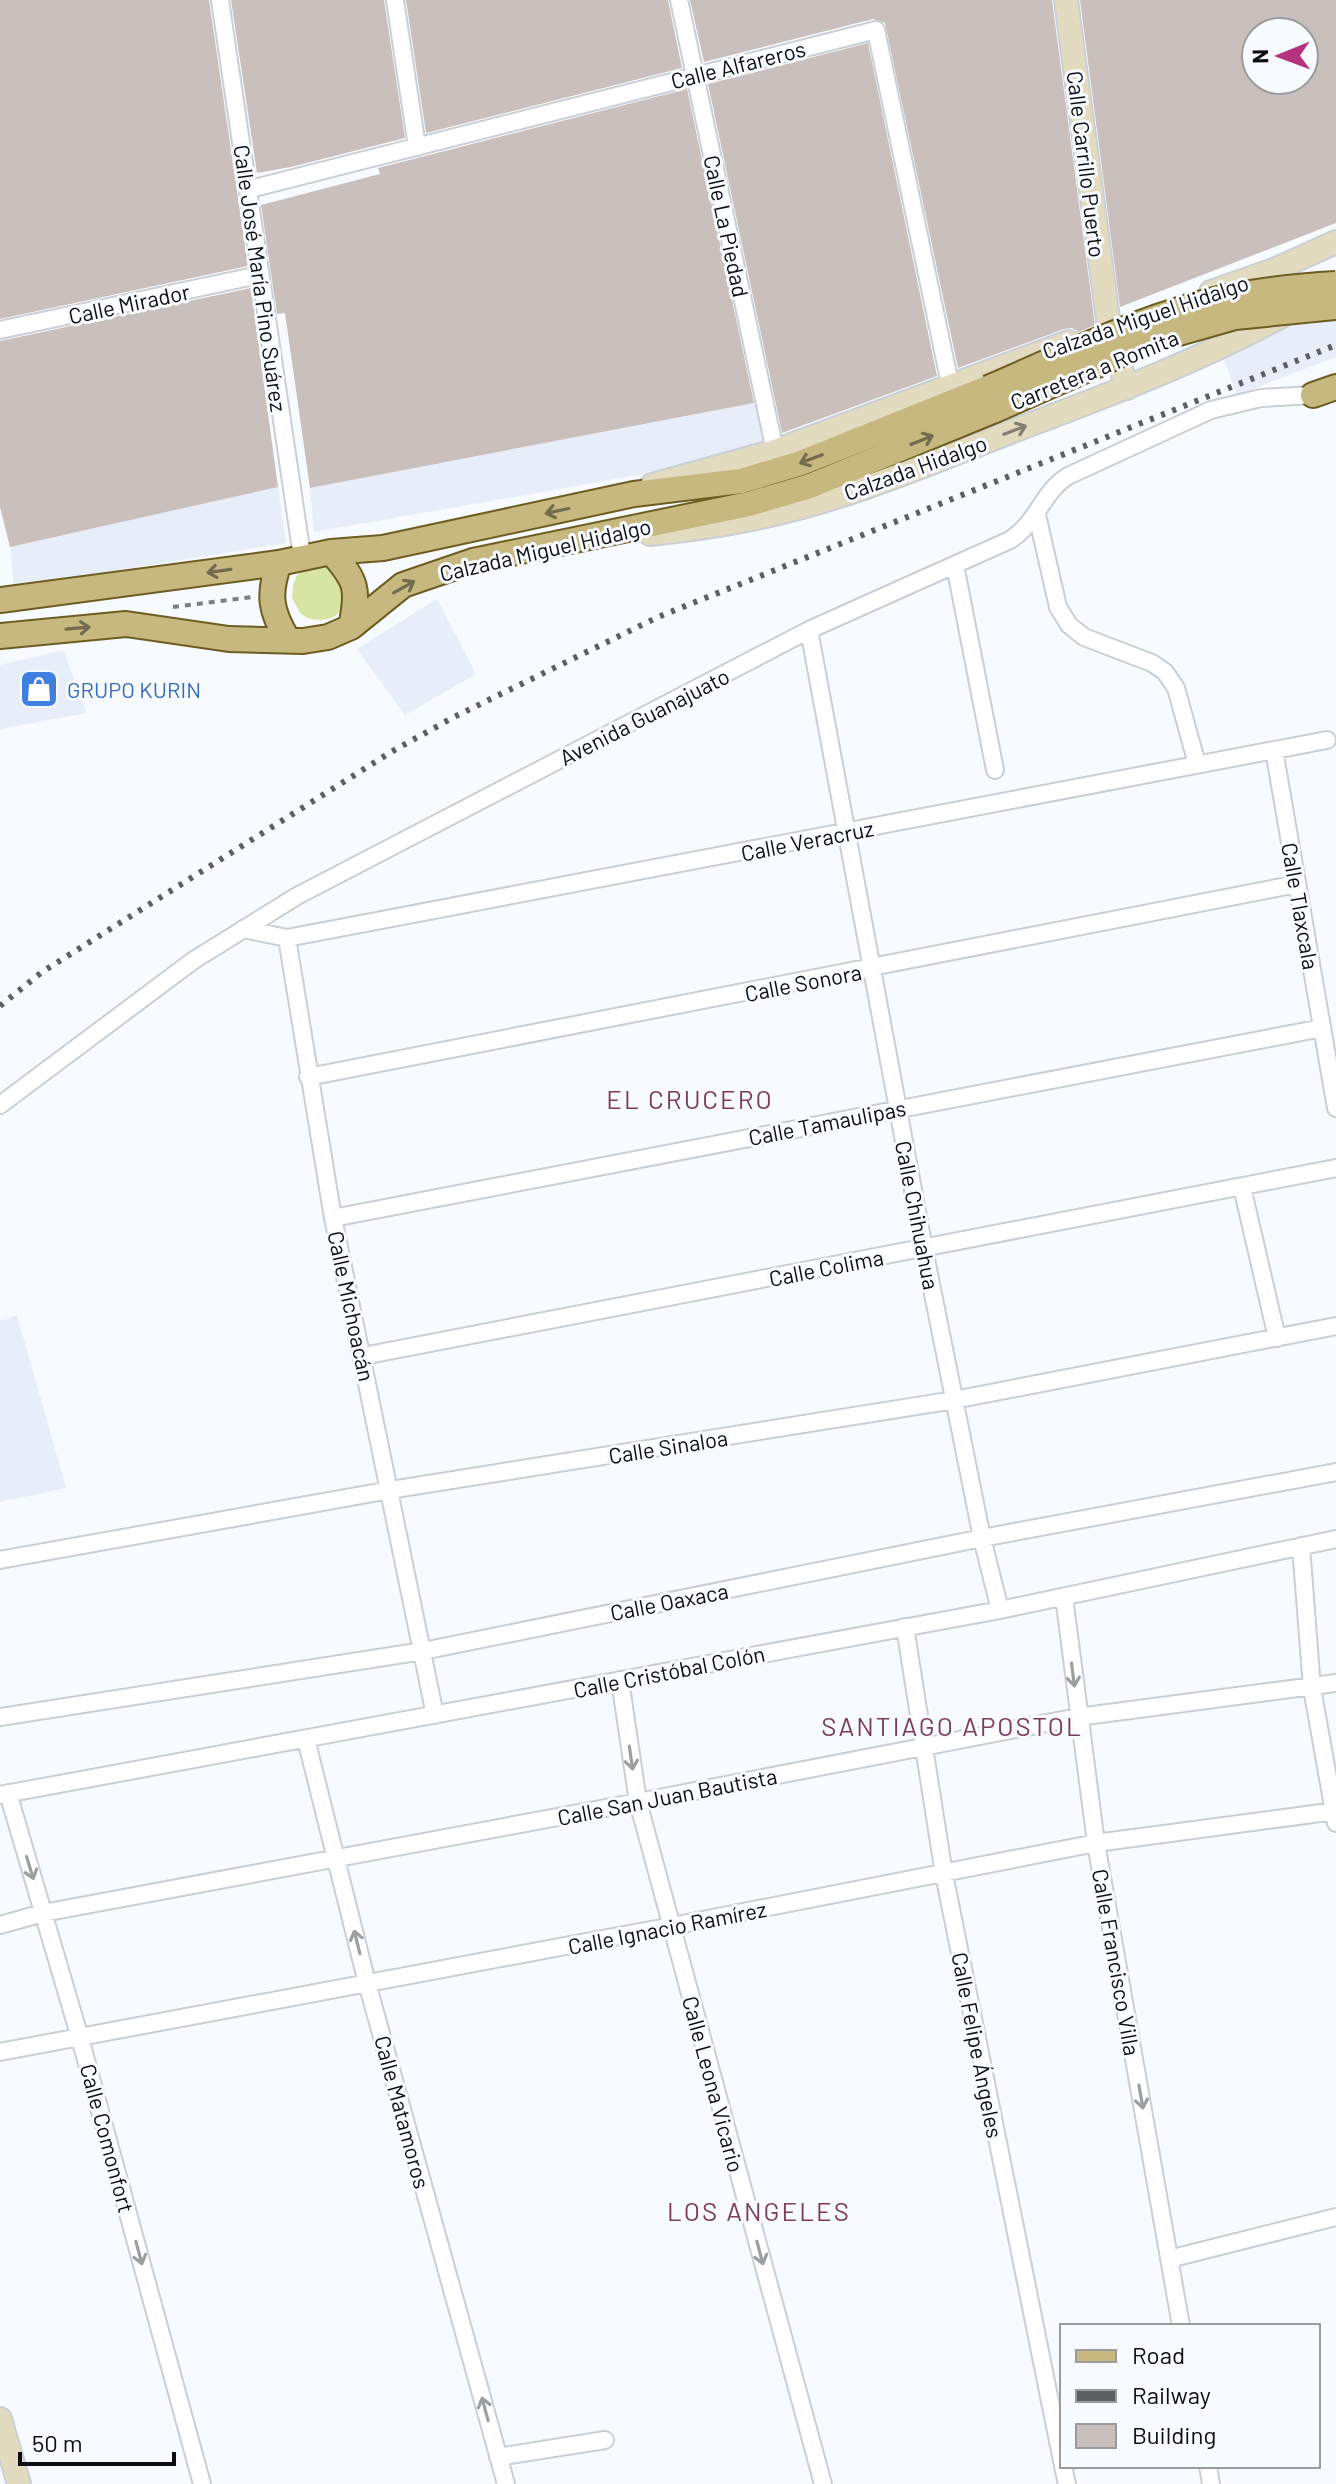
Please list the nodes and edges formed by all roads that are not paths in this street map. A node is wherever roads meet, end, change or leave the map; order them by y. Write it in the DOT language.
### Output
graph roads {
  1 [pos="220,0"];
  2 [pos="395,0"];
  3 [pos="679,0"];
  4 [pos="1066,0"];
  5 [pos="695,74"];
  6 [pos="417,147"];
  7 [pos="250,189"];
  8 [pos="1336,242"];
  9 [pos="259,275"];
  10 [pos="1336,286"];
  11 [pos="1214,291"];
  12 [pos="1336,307"];
  13 [pos="1109,327"];
  14 [pos="0,330"];
  15 [pos="1225,347"];
  16 [pos="950,384"];
  17 [pos="1127,388"];
  18 [pos="1328,394"];
  19 [pos="991,399"];
  20 [pos="775,451"];
  21 [pos="634,494"];
  22 [pos="1037,515"];
  23 [pos="562,543"];
  24 [pos="331,552"];
  25 [pos="290,560"];
  26 [pos="955,565"];
  27 [pos="0,600"];
  28 [pos="351,627"];
  29 [pos="809,630"];
  30 [pos="0,636"];
  31 [pos="288,640"];
  32 [pos="1327,740"];
  33 [pos="1274,750"];
  34 [pos="1197,764"];
  35 [pos="995,770"];
  36 [pos="848,833"];
  37 [pos="1297,884"];
  38 [pos="243,929"];
  39 [pos="287,938"];
  40 [pos="870,969"];
  41 [pos="1322,1028"];
  42 [pos="308,1077"];
  43 [pos="0,1105"];
  44 [pos="1336,1108"];
  45 [pos="898,1109"];
  46 [pos="1336,1168"];
  47 [pos="1242,1187"];
  48 [pos="333,1218"];
  49 [pos="924,1249"];
  50 [pos="1336,1326"];
  51 [pos="1277,1338"];
  52 [pos="363,1356"];
  53 [pos="954,1400"];
  54 [pos="1336,1472"];
  55 [pos="390,1490"];
  56 [pos="982,1538"];
  57 [pos="1336,1539"];
  58 [pos="1301,1546"];
  59 [pos="0,1560"];
  60 [pos="1064,1597"];
  61 [pos="1000,1610"];
  62 [pos="905,1627"];
  63 [pos="423,1651"];
  64 [pos="620,1680"];
  65 [pos="1336,1683"];
  66 [pos="1312,1688"];
  67 [pos="435,1715"];
  68 [pos="0,1717"];
  69 [pos="1078,1717"];
  70 [pos="306,1739"];
  71 [pos="925,1747"];
  72 [pos="4,1794"];
  73 [pos="638,1802"];
  74 [pos="1335,1815"];
  75 [pos="1096,1843"];
  76 [pos="336,1857"];
  77 [pos="944,1874"];
  78 [pos="43,1913"];
  79 [pos="0,1925"];
  80 [pos="672,1926"];
  81 [pos="367,1983"];
  82 [pos="80,2038"];
  83 [pos="0,2052"];
  84 [pos="1336,2217"];
  85 [pos="1169,2259"];
  86 [pos="1181,2324"];
  87 [pos="0,2419"];
  88 [pos="605,2440"];
  89 [pos="1060,2454"];
  90 [pos="498,2457"];
  91 [pos="19,2484"];
  92 [pos="202,2484"];
  93 [pos="506,2484"];
  94 [pos="823,2484"];
  1 -- 7 [label="street, Calle José María Pino Suárez"];
  2 -- 6 [label="street"];
  3 -- 5 [label="street, Calle La Piedad"];
  4 -- 13 [label="street, Calle Carrillo Puerto"];
  5 -- 6 [label="street, Calle Alfareros"];
  5 -- 16 [label="street, Calle Alfareros"];
  5 -- 20 [label="street, Calle La Piedad"];
  6 -- 7 [label="street, Calle Alfareros"];
  7 -- 9 [label="street, Calle José María Pino Suárez"];
  8 -- 11 [label="street, Calzada Miguel Hidalgo"];
  9 -- 14 [label="street, Calle Mirador"];
  9 -- 25 [label="street, Calle José María Pino Suárez"];
  10 -- 15 [label="street, Calzada Hidalgo"];
  10 -- 19 [label="main road, Carretera a Romita, bridge"];
  11 -- 13 [label="street, Calzada Miguel Hidalgo"];
  11 -- 15 [label="street"];
  12 -- 19 [label="main road, Carretera a Romita, bridge"];
  13 -- 16 [label="street, Calzada Miguel Hidalgo"];
  13 -- 17 [label="street, Calle Carrillo Puerto"];
  15 -- 17 [label="street, Calzada Hidalgo"];
  16 -- 20 [label="street, Calzada Miguel Hidalgo"];
  23 -- 17 [label="street, Calzada Hidalgo, one-way"];
  18 -- 22 [label="street, Avenida Guanajuato"];
  19 -- 21 [label="main road, Calzada Miguel Hidalgo, one-way"];
  23 -- 19 [label="main road, Calzada Miguel Hidalgo, one-way"];
  20 -- 21 [label="street, Calzada Miguel Hidalgo"];
  21 -- 24 [label="main road, Calzada Miguel Hidalgo, one-way"];
  22 -- 26 [label="street, Avenida Guanajuato"];
  22 -- 34 [label="street"];
  28 -- 23 [label="main road, Calzada Miguel Hidalgo, one-way"];
  24 -- 25 [label="main road, Calzada Miguel Hidalgo"];
  24 -- 28 [label="main road"];
  25 -- 27 [label="main road, Calzada Miguel Hidalgo, one-way"];
  25 -- 31 [label="main road"];
  26 -- 29 [label="street, Avenida Guanajuato"];
  26 -- 35 [label="street"];
  28 -- 31 [label="main road, Calzada Miguel Hidalgo"];
  29 -- 36 [label="street, Calle Chihuahua"];
  29 -- 38 [label="street, Avenida Guanajuato"];
  30 -- 31 [label="main road, Calzada Miguel Hidalgo, one-way"];
  32 -- 33 [label="street, Calle Veracruz"];
  33 -- 34 [label="street, Calle Veracruz"];
  33 -- 37 [label="street, Calle Tlaxcala"];
  34 -- 36 [label="street, Calle Veracruz"];
  36 -- 39 [label="street, Calle Veracruz"];
  36 -- 40 [label="street, Calle Chihuahua"];
  37 -- 40 [label="street, Calle Sonora"];
  37 -- 41 [label="street, Calle Tlaxcala"];
  38 -- 39 [label="street"];
  38 -- 43 [label="street, Avenida Guanajuato"];
  39 -- 42 [label="street, Calle Michoacán"];
  40 -- 42 [label="street, Calle Sonora"];
  40 -- 45 [label="street, Calle Chihuahua"];
  41 -- 44 [label="street, Calle Tlaxcala"];
  41 -- 45 [label="street, Calle Tamaulipas"];
  42 -- 48 [label="street, Calle Michoacán"];
  45 -- 48 [label="street, Calle Tamaulipas"];
  45 -- 49 [label="street, Calle Chihuahua"];
  46 -- 47 [label="street, Calle Colima"];
  47 -- 49 [label="street, Calle Colima"];
  47 -- 51 [label="street"];
  48 -- 52 [label="street, Calle Michoacán"];
  49 -- 52 [label="street, Calle Colima"];
  49 -- 53 [label="street, Calle Chihuahua"];
  50 -- 51 [label="street, Calle Sinaloa"];
  51 -- 53 [label="street, Calle Sinaloa"];
  52 -- 55 [label="street, Calle Michoacán"];
  53 -- 55 [label="street, Calle Sinaloa"];
  53 -- 56 [label="street, Calle Chihuahua"];
  54 -- 56 [label="street, Calle Oaxaca"];
  55 -- 59 [label="street, Calle Sinaloa"];
  55 -- 63 [label="street, Calle Michoacán"];
  56 -- 61 [label="street, Calle Chihuahua"];
  56 -- 63 [label="street, Calle Oaxaca"];
  57 -- 58 [label="street, Calle Cristóbal Colón"];
  58 -- 60 [label="street, Calle Cristóbal Colón"];
  58 -- 66 [label="street"];
  60 -- 61 [label="street, Calle Cristóbal Colón"];
  60 -- 69 [label="street, Calle Francisco Villa, one-way"];
  61 -- 62 [label="street, Calle Cristóbal Colón"];
  62 -- 64 [label="street, Calle Cristóbal Colón"];
  62 -- 71 [label="street, Calle Felipe Ángeles"];
  63 -- 67 [label="street, Calle Michoacán"];
  63 -- 68 [label="street, Calle Oaxaca"];
  64 -- 67 [label="street, Calle Cristóbal Colón"];
  64 -- 73 [label="street, Calle Leona Vicario, one-way"];
  65 -- 66 [label="street, Calle San Juan Bautista"];
  66 -- 69 [label="street, Calle San Juan Bautista"];
  66 -- 74 [label="street"];
  67 -- 70 [label="street, Calle Cristóbal Colón"];
  69 -- 71 [label="street, Calle San Juan Bautista"];
  69 -- 75 [label="street, Calle Francisco Villa"];
  70 -- 72 [label="street, Calle Cristóbal Colón"];
  70 -- 76 [label="street, Calle Matamoros"];
  71 -- 73 [label="street, Calle San Juan Bautista"];
  71 -- 77 [label="street, Calle Felipe Ángeles"];
  72 -- 78 [label="street, Calle Comonfort, one-way"];
  73 -- 76 [label="street, Calle San Juan Bautista"];
  73 -- 80 [label="street, Calle Leona Vicario"];
  74 -- 75 [label="street, Calle Ignacio Ramírez"];
  75 -- 77 [label="street, Calle Ignacio Ramírez"];
  75 -- 85 [label="street, Calle Francisco Villa, one-way"];
  76 -- 78 [label="street, Calle San Juan Bautista"];
  81 -- 76 [label="street, Calle Matamoros, one-way"];
  77 -- 80 [label="street, Calle Ignacio Ramírez"];
  77 -- 89 [label="street, Calle Felipe Ángeles"];
  78 -- 79 [label="street, Calle San Juan Bautista"];
  78 -- 82 [label="street, Calle Comonfort"];
  80 -- 81 [label="street, Calle Ignacio Ramírez"];
  80 -- 94 [label="street, Calle Leona Vicario, one-way"];
  81 -- 82 [label="street, Calle Ignacio Ramírez"];
  90 -- 81 [label="street, Calle Matamoros, one-way"];
  82 -- 83 [label="street, Calle Ignacio Ramírez"];
  82 -- 92 [label="street, Calle Comonfort, one-way"];
  84 -- 85 [label="street"];
  85 -- 86 [label="street, Calle Francisco Villa"];
  87 -- 91 [label="street"];
  88 -- 90 [label="street"];
  90 -- 93 [label="street, Calle Matamoros"];
}
